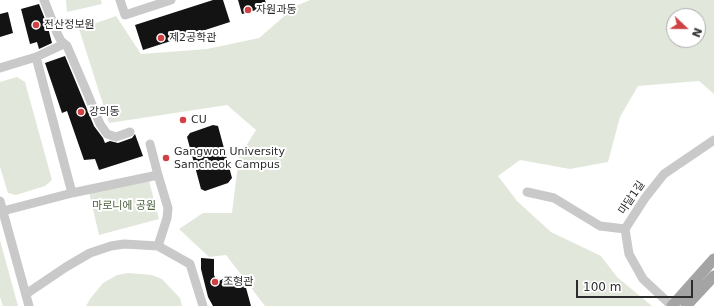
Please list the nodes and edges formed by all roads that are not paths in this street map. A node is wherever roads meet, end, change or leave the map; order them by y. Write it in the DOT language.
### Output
graph roads {
  1 [pos="44,0"];
  2 [pos="120,0"];
  3 [pos="171,0"];
  4 [pos="159,2"];
  5 [pos="64,44"];
  6 [pos="36,58"];
  7 [pos="0,68"];
  8 [pos="130,132"];
  9 [pos="714,140"];
  10 [pos="150,144"];
  11 [pos="158,175"];
  12 [pos="72,192"];
  13 [pos="527,192"];
  14 [pos="0,201"];
  15 [pos="3,211"];
  16 [pos="625,229"];
  17 [pos="158,246"];
  18 [pos="714,259"];
  19 [pos="714,276"];
  20 [pos="26,294"];
  21 [pos="30,306"];
  22 [pos="203,306"];
  23 [pos="672,306"];
  24 [pos="686,306"];
  1 -- 5 [label="street"];
  2 -- 4 [label="street"];
  3 -- 4 [label="street"];
  5 -- 6 [label="street"];
  5 -- 8 [label="street"];
  6 -- 7 [label="street"];
  6 -- 12 [label="street"];
  9 -- 16 [label="street, 마달1길"];
  10 -- 11 [label="street"];
  11 -- 12 [label="street"];
  11 -- 17 [label="street"];
  12 -- 15 [label="street"];
  13 -- 16 [label="street"];
  14 -- 15 [label="street"];
  15 -- 20 [label="street"];
  16 -- 23 [label="street, 마달1길"];
  17 -- 20 [label="street"];
  17 -- 22 [label="street"];
  18 -- 23 [label="main road"];
  19 -- 24 [label="main road"];
  20 -- 21 [label="street"];
}
